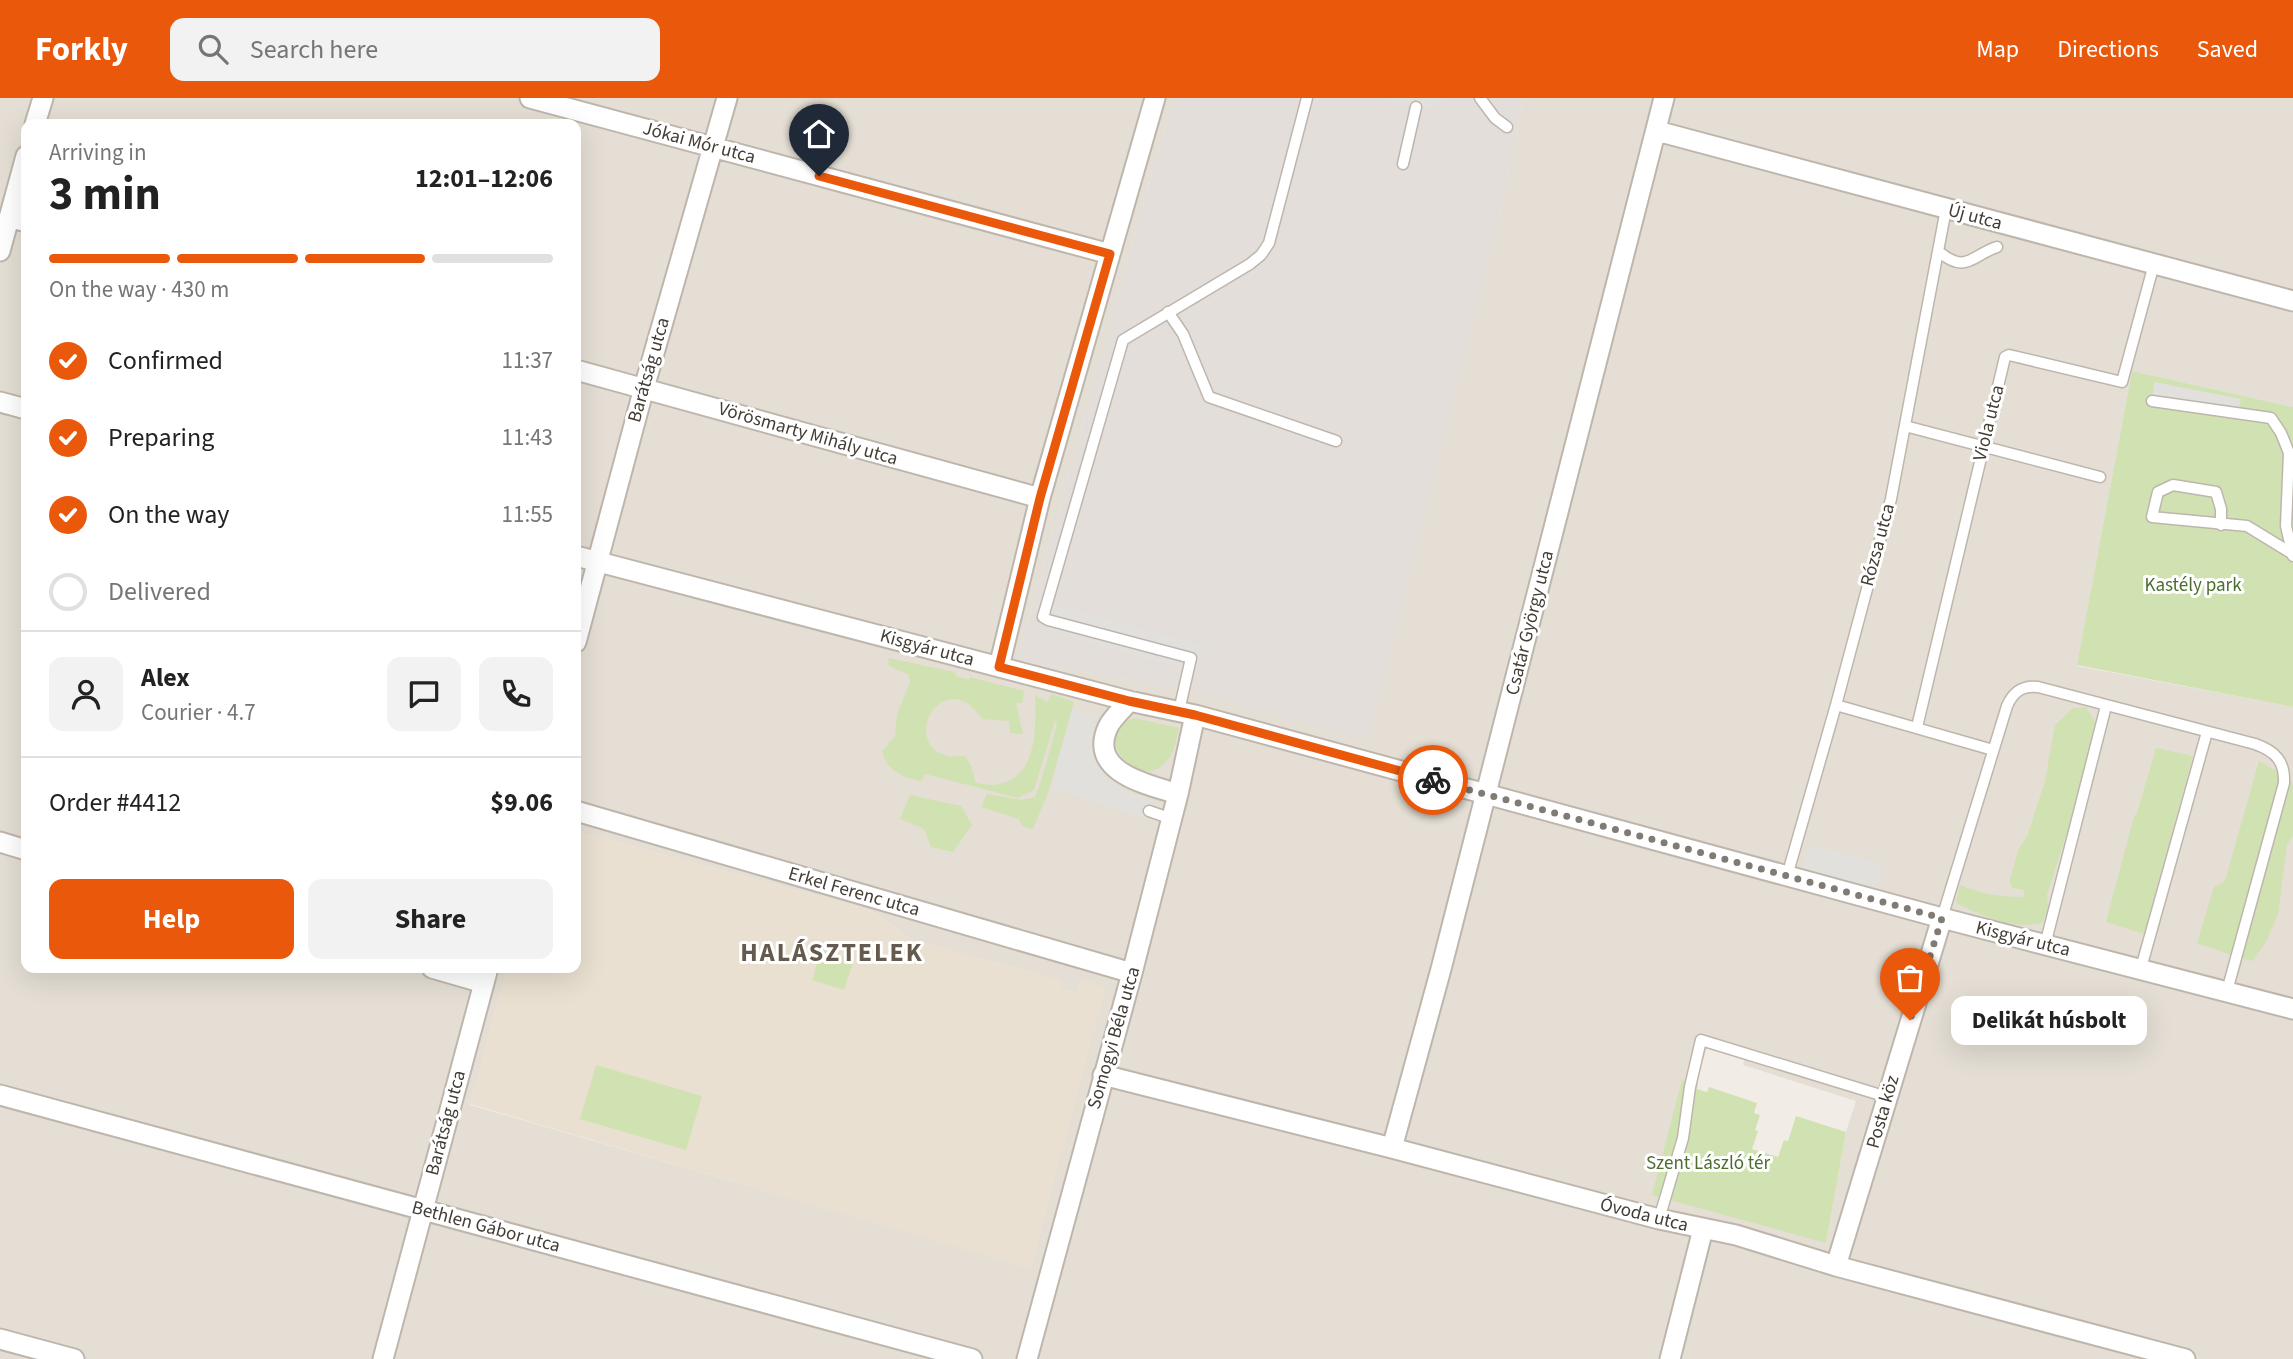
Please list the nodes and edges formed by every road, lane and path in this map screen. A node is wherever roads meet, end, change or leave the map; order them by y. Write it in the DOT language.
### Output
graph roads {
  1 [pos="43,98"];
  2 [pos="530,98"];
  3 [pos="727,98"];
  4 [pos="1155,98"];
  5 [pos="1307,98"];
  6 [pos="1480,98"];
  7 [pos="1664,98"];
  8 [pos="1416,107"];
  9 [pos="37,119"];
  10 [pos="1507,127"];
  11 [pos="1657,131"];
  12 [pos="713,147"];
  13 [pos="1404,164"];
  14 [pos="21,196"];
  15 [pos="1946,209"];
  16 [pos="18,220"];
  17 [pos="1997,247"];
  18 [pos="0,251"];
  19 [pos="1938,251"];
  20 [pos="1110,254"];
  21 [pos="2154,264"];
  22 [pos="2293,301"];
  23 [pos="1168,312"];
  24 [pos="581,371"];
  25 [pos="643,388"];
  26 [pos="2151,401"];
  27 [pos="0,402"];
  28 [pos="21,408"];
  29 [pos="1905,426"];
  30 [pos="1336,441"];
  31 [pos="1983,447"];
  32 [pos="2291,453"];
  33 [pos="2101,478"];
  34 [pos="1040,498"];
  35 [pos="2221,525"];
  36 [pos="2292,555"];
  37 [pos="581,557"];
  38 [pos="596,561"];
  39 [pos="581,622"];
  40 [pos="999,667"];
  41 [pos="1129,701"];
  42 [pos="1836,705"];
  43 [pos="2106,706"];
  44 [pos="1187,713"];
  45 [pos="1917,727"];
  46 [pos="2207,732"];
  47 [pos="1993,750"];
  48 [pos="1178,794"];
  49 [pos="1486,795"];
  50 [pos="1149,811"];
  51 [pos="581,812"];
  52 [pos="1172,819"];
  53 [pos="0,842"];
  54 [pos="21,848"];
  55 [pos="1787,876"];
  56 [pos="1942,918"];
  57 [pos="2045,945"];
  58 [pos="2141,968"];
  59 [pos="1132,973"];
  60 [pos="486,975"];
  61 [pos="2227,991"];
  62 [pos="2293,1009"];
  63 [pos="1103,1075"];
  64 [pos="0,1095"];
  65 [pos="1887,1097"];
  66 [pos="1392,1148"];
  67 [pos="422,1209"];
  68 [pos="1659,1219"];
  69 [pos="1703,1229"];
  70 [pos="1836,1266"];
  71 [pos="0,1339"];
  72 [pos="74,1359"];
  73 [pos="383,1359"];
  74 [pos="972,1359"];
  75 [pos="1027,1359"];
  76 [pos="1670,1359"];
  77 [pos="2185,1359"];
  1 -- 9 [label="street"];
  2 -- 12 [label="street, Jókai Mór utca"];
  3 -- 12 [label="street, Barátság utca"];
  4 -- 20 [label="street"];
  5 -- 23 [label="lane"];
  6 -- 10 [label="lane"];
  7 -- 11 [label="street, Csatár György utca"];
  8 -- 13 [label="lane"];
  11 -- 15 [label="street, Új utca"];
  11 -- 49 [label="street, Csatár György utca"];
  12 -- 20 [label="street, Jókai Mór utca"];
  12 -- 25 [label="street, Barátság utca"];
  14 -- 16 [label="street"];
  15 -- 19 [label="lane, Rózsa utca"];
  15 -- 21 [label="street, Új utca"];
  16 -- 18 [label="street"];
  17 -- 19 [label="lane"];
  19 -- 29 [label="lane, Rózsa utca"];
  20 -- 34 [label="street"];
  21 -- 22 [label="street, Új utca"];
  21 -- 31 [label="lane, Viola utca"];
  23 -- 30 [label="lane"];
  23 -- 44 [label="lane"];
  24 -- 25 [label="street, Vörösmarty Mihály utca"];
  25 -- 34 [label="street, Vörösmarty Mihály utca"];
  25 -- 38 [label="street, Barátság utca"];
  26 -- 32 [label="lane"];
  27 -- 28 [label="street"];
  29 -- 31 [label="lane"];
  29 -- 42 [label="lane, Rózsa utca"];
  31 -- 33 [label="lane"];
  31 -- 45 [label="lane, Viola utca"];
  32 -- 36 [label="lane"];
  34 -- 40 [label="street"];
  35 -- 35 [label="lane"];
  35 -- 36 [label="lane"];
  37 -- 38 [label="street, Kisgyár utca"];
  38 -- 39 [label="street, Barátság utca"];
  38 -- 40 [label="street, Kisgyár utca"];
  40 -- 41 [label="street, Kisgyár utca"];
  41 -- 44 [label="street, Kisgyár utca"];
  41 -- 48 [label="street"];
  42 -- 45 [label="lane"];
  42 -- 55 [label="lane, Rózsa utca"];
  43 -- 46 [label="lane"];
  43 -- 47 [label="lane"];
  43 -- 57 [label="lane"];
  44 -- 48 [label="street, Somogyi Béla utca"];
  44 -- 49 [label="street, Kisgyár utca"];
  45 -- 47 [label="lane"];
  46 -- 58 [label="lane"];
  46 -- 61 [label="lane"];
  47 -- 56 [label="lane"];
  48 -- 52 [label="street, Somogyi Béla utca"];
  49 -- 55 [label="street, Kisgyár utca"];
  49 -- 66 [label="street, Csatár György utca"];
  50 -- 52 [label="lane"];
  51 -- 59 [label="street, Erkel Ferenc utca"];
  52 -- 59 [label="street, Somogyi Béla utca"];
  53 -- 54 [label="street"];
  55 -- 56 [label="street, Kisgyár utca"];
  56 -- 57 [label="street, Kisgyár utca"];
  56 -- 65 [label="street, Posta köz"];
  57 -- 58 [label="street, Kisgyár utca"];
  58 -- 61 [label="street, Kisgyár utca"];
  59 -- 63 [label="street, Somogyi Béla utca"];
  60 -- 67 [label="street, Barátság utca"];
  61 -- 62 [label="street, Kisgyár utca"];
  63 -- 66 [label="street, Óvoda utca"];
  63 -- 75 [label="street, Somogyi Béla utca"];
  64 -- 67 [label="street, Bethlen Gábor utca"];
  65 -- 68 [label="lane"];
  65 -- 70 [label="street, Posta köz"];
  66 -- 68 [label="street, Óvoda utca"];
  67 -- 73 [label="street, Barátság utca"];
  67 -- 74 [label="street, Bethlen Gábor utca"];
  68 -- 69 [label="street, Óvoda utca"];
  69 -- 70 [label="street, Óvoda utca"];
  69 -- 76 [label="street"];
  70 -- 77 [label="street, Óvoda utca"];
  71 -- 72 [label="street"];
}
